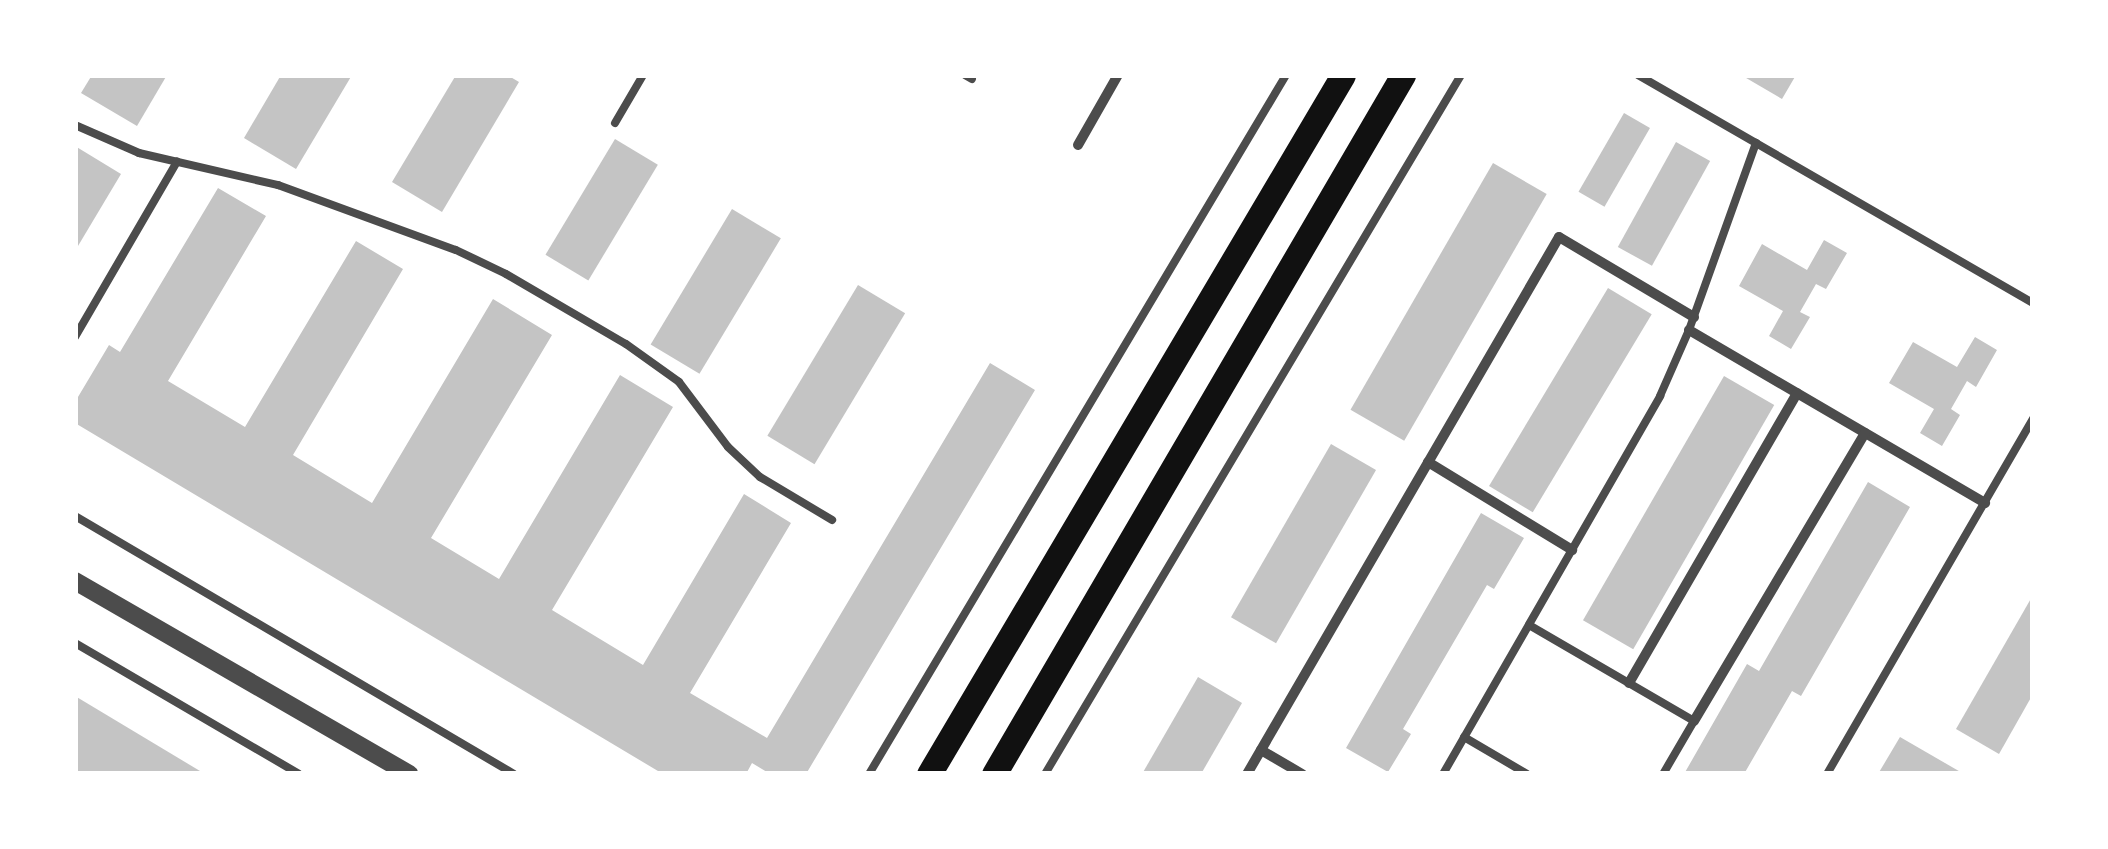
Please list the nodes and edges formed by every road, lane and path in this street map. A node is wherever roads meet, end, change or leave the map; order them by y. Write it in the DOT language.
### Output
graph roads {
  1 [pos="644,75"];
  2 [pos="1118,75"];
  3 [pos="1286,75"];
  4 [pos="1343,75"];
  5 [pos="1403,75"];
  6 [pos="1461,75"];
  7 [pos="1638,75"];
  8 [pos="615,123"];
  9 [pos="75,125"];
  10 [pos="1756,143"];
  11 [pos="1078,145"];
  12 [pos="178,162"];
  13 [pos="2033,303"];
  14 [pos="1694,317"];
  15 [pos="1689,330"];
  16 [pos="75,337"];
  17 [pos="1797,393"];
  18 [pos="2033,418"];
  19 [pos="1865,433"];
  20 [pos="1428,462"];
  21 [pos="1984,502"];
  22 [pos="75,516"];
  23 [pos="832,520"];
  24 [pos="1572,550"];
  25 [pos="75,582"];
  26 [pos="1529,625"];
  27 [pos="75,643"];
  28 [pos="1629,684"];
  29 [pos="1694,721"];
  30 [pos="1464,738"];
  31 [pos="1261,750"];
  32 [pos="1832,773"];
  33 [pos="299,774"];
  34 [pos="409,774"];
  35 [pos="514,774"];
  36 [pos="869,774"];
  37 [pos="929,774"];
  38 [pos="994,774"];
  39 [pos="1045,774"];
  40 [pos="1247,774"];
  41 [pos="1302,774"];
  42 [pos="1443,774"];
  43 [pos="1527,774"];
  44 [pos="1663,774"];
  1 -- 8 [label="lane"];
  2 -- 11 [label="street"];
  3 -- 36 [label="lane"];
  4 -- 37 [label="main road"];
  5 -- 38 [label="main road"];
  6 -- 39 [label="lane"];
  7 -- 10 [label="lane"];
  9 -- 12 [label="lane"];
  10 -- 13 [label="lane"];
  10 -- 14 [label="lane"];
  12 -- 16 [label="lane"];
  12 -- 23 [label="lane"];
  14 -- 15 [label="lane"];
  14 -- 20 [label="street"];
  15 -- 17 [label="street"];
  15 -- 24 [label="lane"];
  17 -- 19 [label="street"];
  17 -- 28 [label="street"];
  18 -- 21 [label="lane"];
  19 -- 21 [label="street"];
  19 -- 29 [label="street"];
  20 -- 24 [label="street"];
  20 -- 31 [label="street"];
  21 -- 32 [label="lane"];
  22 -- 35 [label="lane"];
  24 -- 26 [label="lane"];
  25 -- 34 [label="street"];
  26 -- 28 [label="lane"];
  26 -- 30 [label="lane"];
  27 -- 33 [label="lane"];
  28 -- 29 [label="lane"];
  29 -- 44 [label="lane"];
  30 -- 42 [label="lane"];
  30 -- 43 [label="lane"];
  31 -- 40 [label="street"];
  31 -- 41 [label="street"];
}
